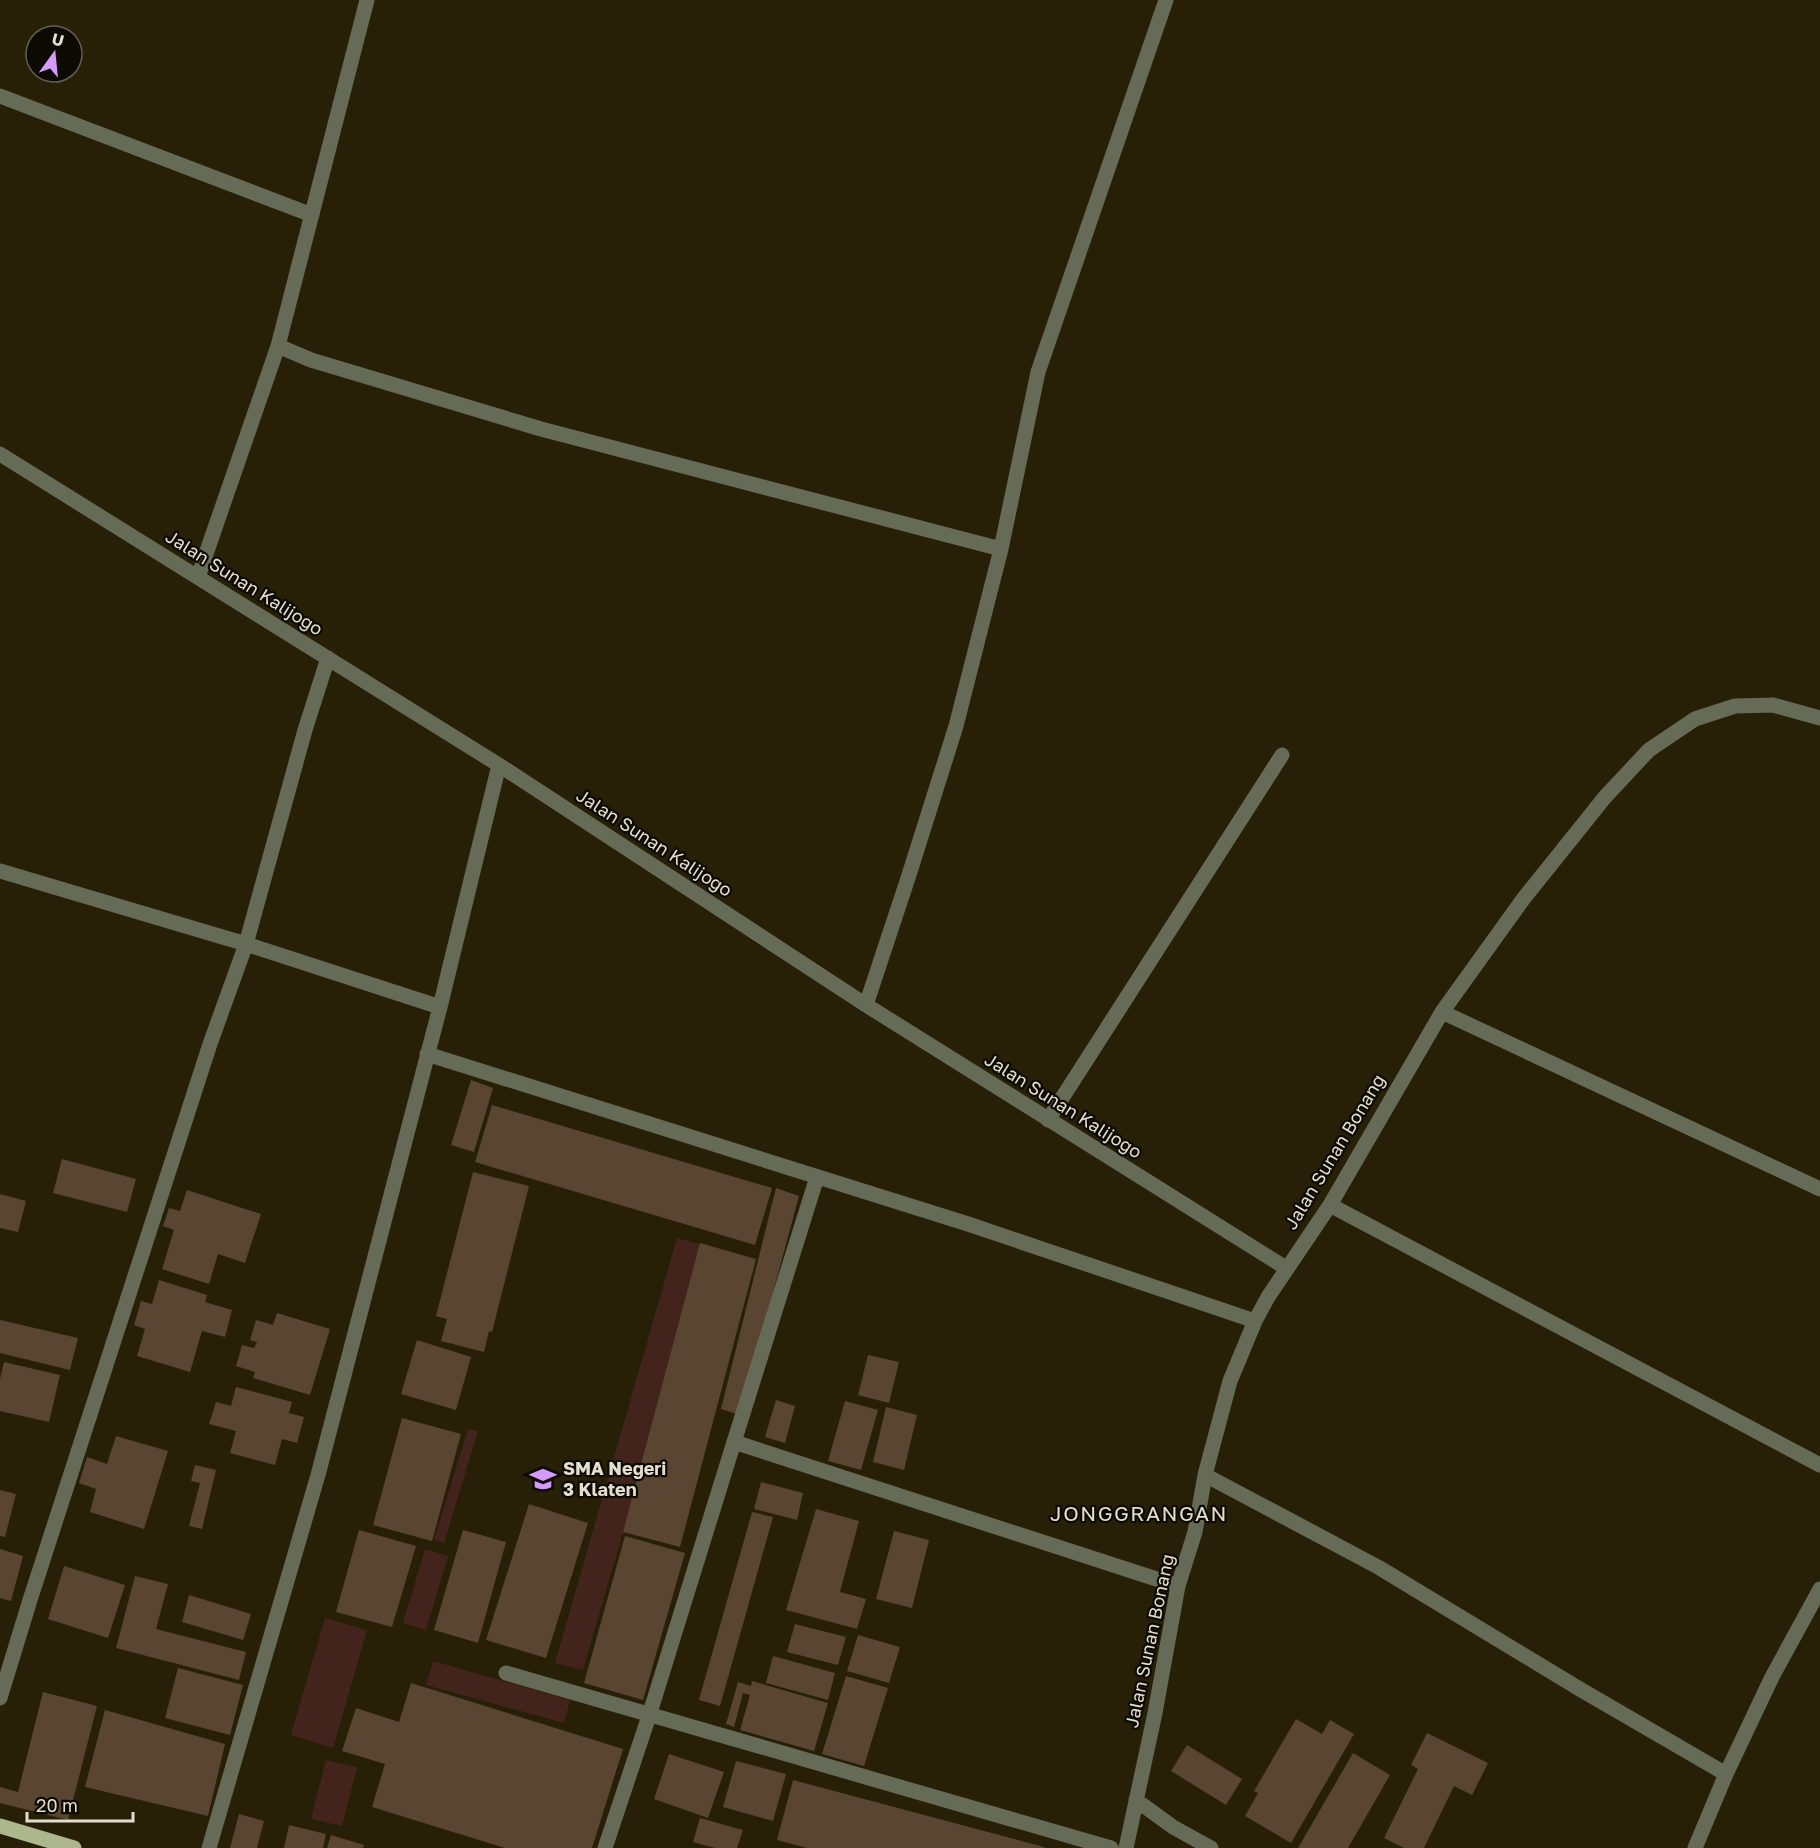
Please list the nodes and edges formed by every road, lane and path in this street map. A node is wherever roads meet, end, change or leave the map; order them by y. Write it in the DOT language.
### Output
graph roads {
  1 [pos="367,0"];
  2 [pos="1163,1"];
  3 [pos="0,96"];
  4 [pos="312,215"];
  5 [pos="278,346"];
  6 [pos="0,454"];
  7 [pos="1001,549"];
  8 [pos="198,577"];
  9 [pos="327,658"];
  10 [pos="1820,718"];
  11 [pos="1282,754"];
  12 [pos="499,765"];
  13 [pos="0,871"];
  14 [pos="246,944"];
  15 [pos="866,1005"];
  16 [pos="440,1007"];
  17 [pos="1442,1012"];
  18 [pos="427,1054"];
  19 [pos="1048,1120"];
  20 [pos="817,1177"];
  21 [pos="1820,1189"];
  22 [pos="1330,1205"];
  23 [pos="1286,1268"];
  24 [pos="1255,1321"];
  25 [pos="734,1442"];
  26 [pos="1820,1465"];
  27 [pos="1205,1475"];
  28 [pos="1178,1586"];
  29 [pos="1820,1589"];
  30 [pos="506,1673"];
  31 [pos="0,1698"];
  32 [pos="649,1716"];
  33 [pos="1726,1774"];
  34 [pos="1136,1800"];
  35 [pos="0,1826"];
  36 [pos="74,1848"];
  37 [pos="209,1848"];
  38 [pos="605,1848"];
  39 [pos="1111,1848"];
  40 [pos="1126,1848"];
  41 [pos="1211,1848"];
  42 [pos="1695,1848"];
  1 -- 4 [label="street"];
  2 -- 7 [label="street"];
  3 -- 4 [label="street"];
  4 -- 5 [label="street"];
  5 -- 7 [label="street"];
  5 -- 8 [label="street"];
  6 -- 8 [label="street, Jalan Sunan Kalijogo"];
  7 -- 15 [label="street"];
  8 -- 9 [label="street, Jalan Sunan Kalijogo"];
  9 -- 12 [label="street, Jalan Sunan Kalijogo"];
  9 -- 14 [label="street"];
  10 -- 17 [label="street, Jalan Sunan Bonang"];
  11 -- 19 [label="street"];
  12 -- 15 [label="street, Jalan Sunan Kalijogo"];
  12 -- 16 [label="street"];
  13 -- 14 [label="street"];
  14 -- 16 [label="street"];
  14 -- 31 [label="street"];
  15 -- 19 [label="street, Jalan Sunan Kalijogo"];
  16 -- 18 [label="street"];
  17 -- 21 [label="street"];
  17 -- 22 [label="street, Jalan Sunan Bonang"];
  18 -- 20 [label="street"];
  18 -- 37 [label="street"];
  19 -- 23 [label="street, Jalan Sunan Kalijogo"];
  20 -- 24 [label="street"];
  20 -- 25 [label="street"];
  22 -- 23 [label="street, Jalan Sunan Bonang"];
  22 -- 26 [label="street"];
  23 -- 24 [label="street, Jalan Sunan Bonang"];
  24 -- 27 [label="street, Jalan Sunan Bonang"];
  25 -- 28 [label="street"];
  25 -- 32 [label="street"];
  27 -- 28 [label="street, Jalan Sunan Bonang"];
  27 -- 33 [label="street"];
  28 -- 34 [label="street, Jalan Sunan Bonang"];
  29 -- 33 [label="street"];
  30 -- 32 [label="street"];
  32 -- 38 [label="street"];
  32 -- 39 [label="street"];
  33 -- 42 [label="street"];
  34 -- 40 [label="street, Jalan Sunan Bonang"];
  34 -- 41 [label="street"];
  35 -- 36 [label="main road"];
}
